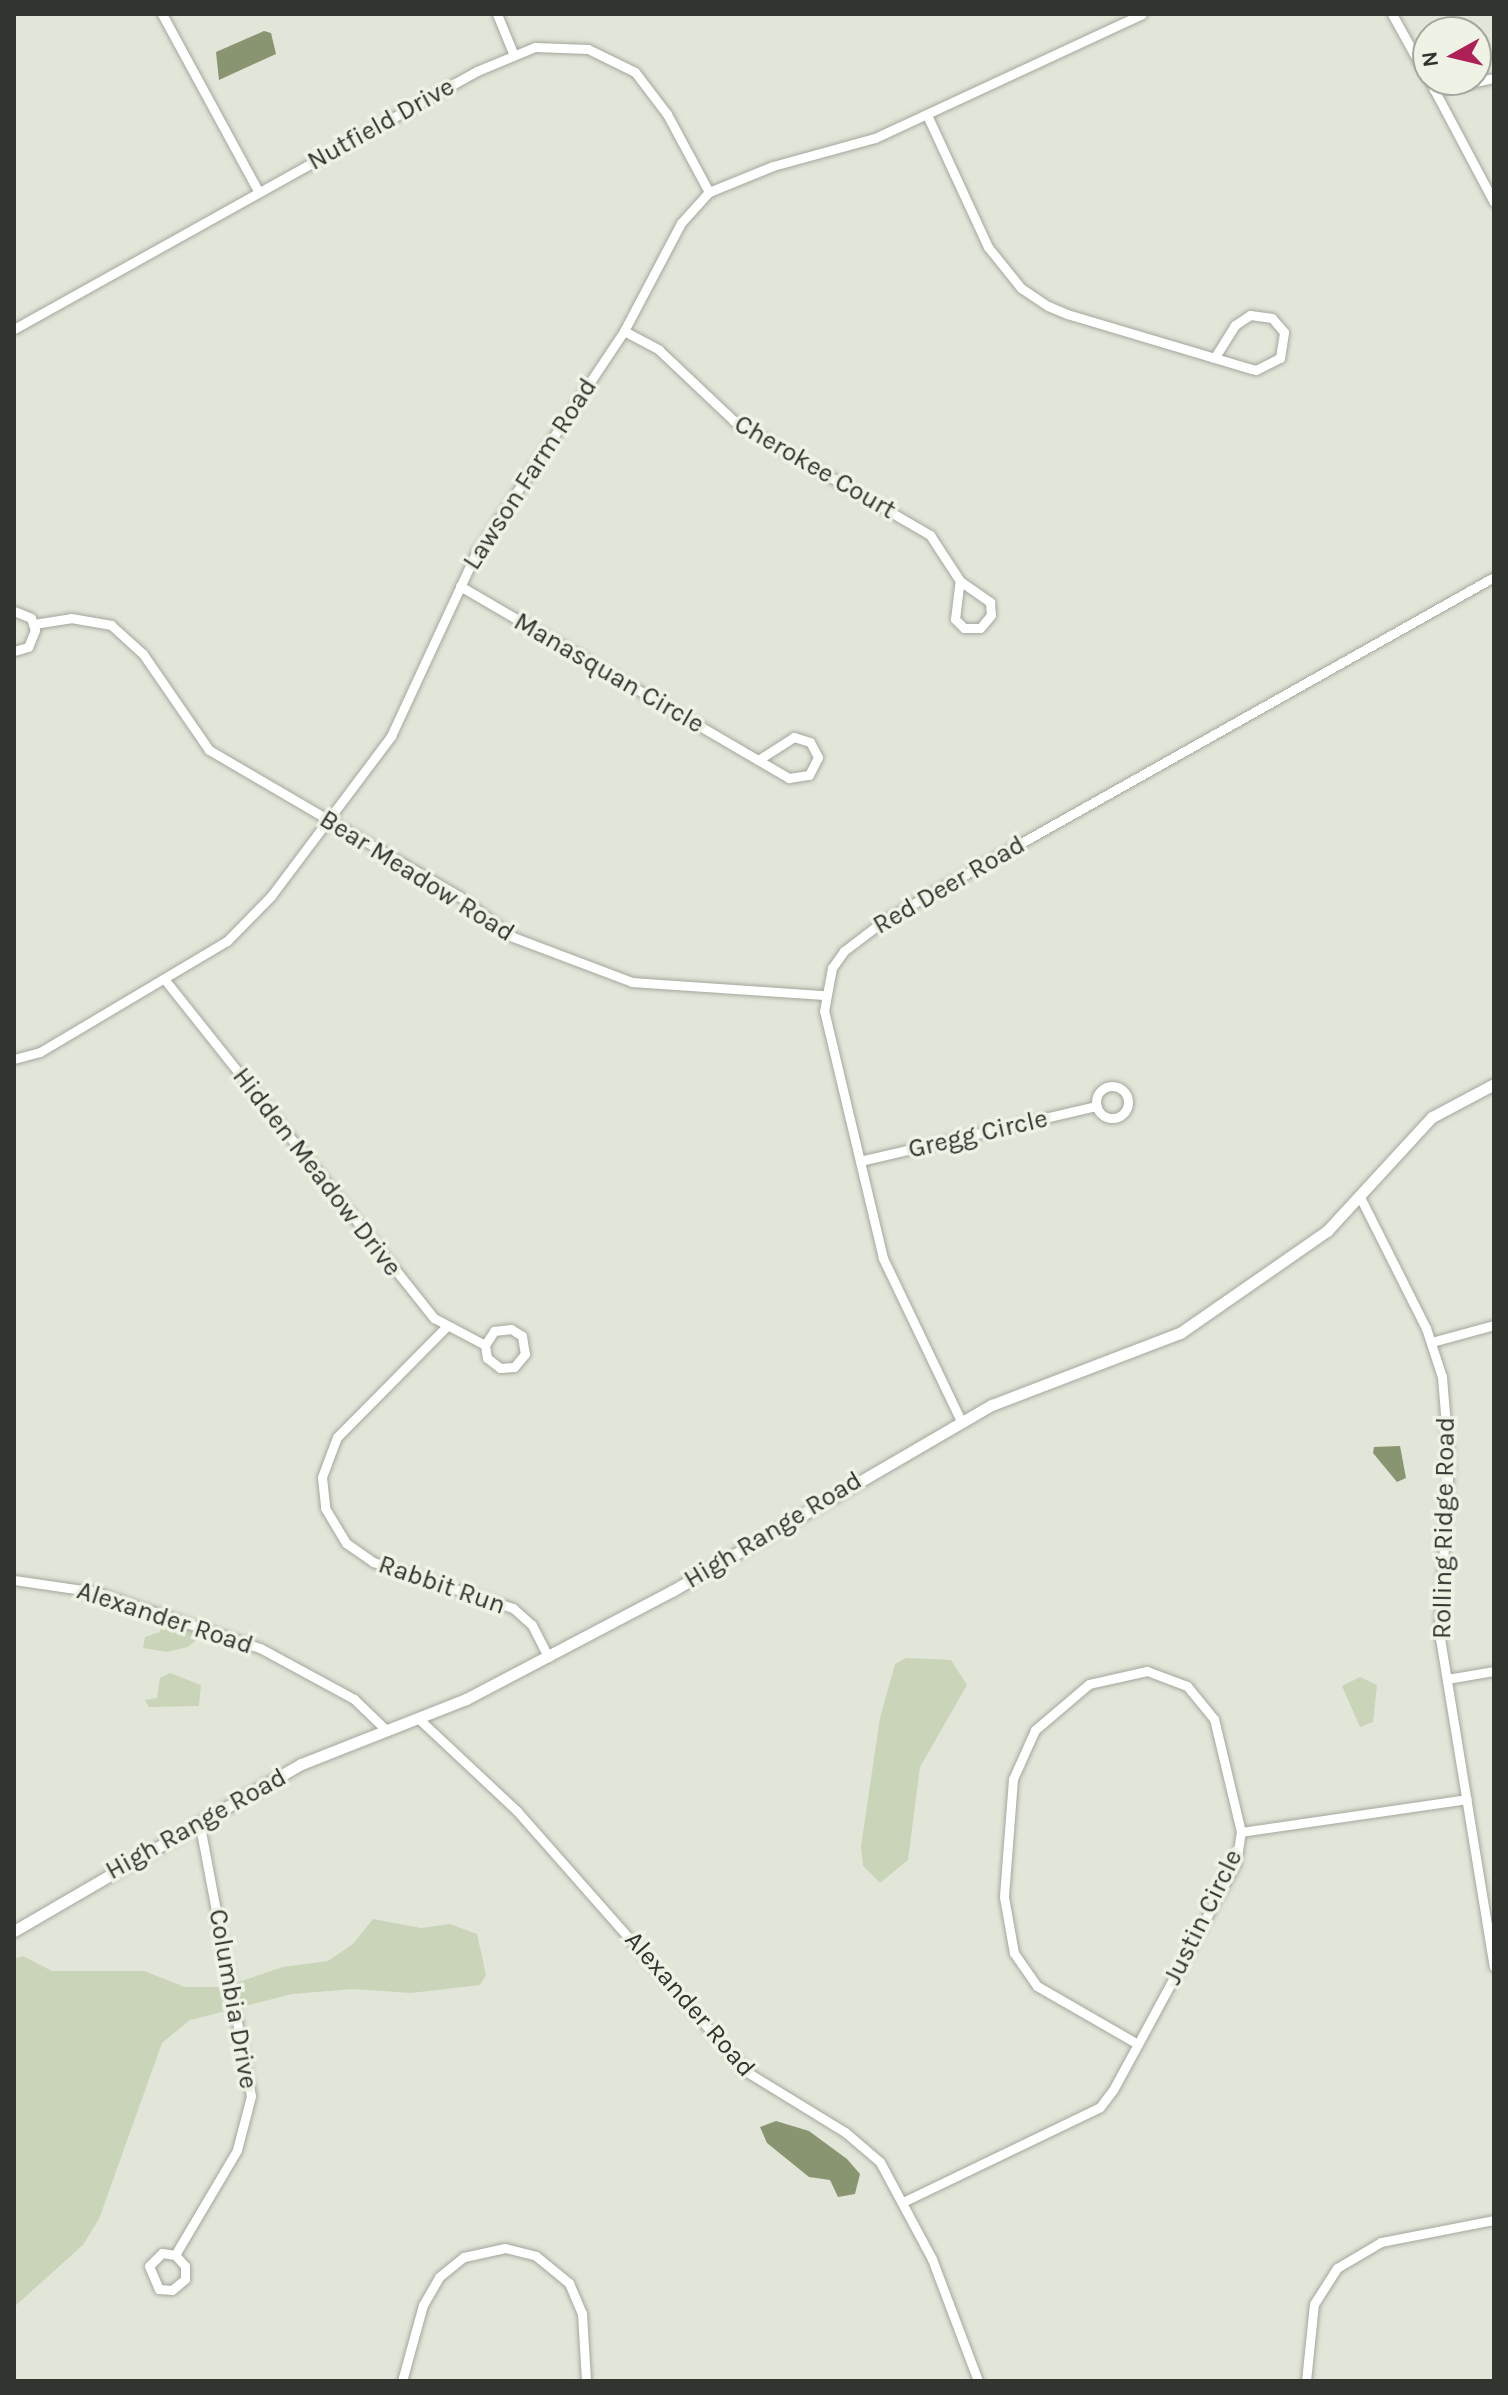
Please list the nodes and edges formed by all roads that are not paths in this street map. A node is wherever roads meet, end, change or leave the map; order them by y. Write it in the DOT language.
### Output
graph roads {
  1 [pos="162,14"];
  2 [pos="497,14"];
  3 [pos="1142,14"];
  4 [pos="1392,14"];
  5 [pos="1412,50"];
  6 [pos="513,53"];
  7 [pos="1437,96"];
  8 [pos="927,115"];
  9 [pos="258,191"];
  10 [pos="709,192"];
  11 [pos="1494,202"];
  12 [pos="14,329"];
  13 [pos="624,331"];
  14 [pos="1214,358"];
  15 [pos="1494,577"];
  16 [pos="960,581"];
  17 [pos="460,586"];
  18 [pos="14,611"];
  19 [pos="34,624"];
  20 [pos="14,651"];
  21 [pos="758,760"];
  22 [pos="329,821"];
  23 [pos="165,980"];
  24 [pos="824,995"];
  25 [pos="14,1059"];
  26 [pos="1494,1084"];
  27 [pos="1097,1106"];
  28 [pos="860,1161"];
  29 [pos="1361,1199"];
  30 [pos="1494,1325"];
  31 [pos="445,1328"];
  32 [pos="1432,1342"];
  33 [pos="485,1345"];
  34 [pos="961,1421"];
  35 [pos="14,1580"];
  36 [pos="548,1657"];
  37 [pos="1494,1671"];
  38 [pos="1447,1679"];
  39 [pos="419,1719"];
  40 [pos="386,1730"];
  41 [pos="1467,1799"];
  42 [pos="199,1822"];
  43 [pos="1241,1832"];
  44 [pos="14,1931"];
  45 [pos="1494,1967"];
  46 [pos="1138,2044"];
  47 [pos="905,2201"];
  48 [pos="1494,2220"];
  49 [pos="175,2255"];
  50 [pos="402,2381"];
  51 [pos="586,2381"];
  52 [pos="978,2381"];
  53 [pos="1306,2381"];
  1 -- 9 [label="street"];
  2 -- 6 [label="street"];
  3 -- 8 [label="street, Lawson Farm Road"];
  4 -- 5 [label="street"];
  6 -- 9 [label="street, Nutfield Drive"];
  6 -- 10 [label="street, Nutfield Drive"];
  7 -- 11 [label="street"];
  8 -- 10 [label="street, Lawson Farm Road"];
  8 -- 14 [label="street"];
  9 -- 12 [label="street, Nutfield Drive"];
  10 -- 13 [label="street, Lawson Farm Road"];
  13 -- 16 [label="street, Cherokee Court"];
  13 -- 17 [label="street, Lawson Farm Road"];
  14 -- 14 [label="street"];
  15 -- 24 [label="street, Red Deer Road"];
  16 -- 16 [label="street, Cherokee Court"];
  17 -- 21 [label="street, Manasquan Circle"];
  17 -- 22 [label="street, Lawson Farm Road"];
  18 -- 19 [label="street"];
  19 -- 20 [label="street"];
  19 -- 22 [label="street, Bear Meadow Road"];
  21 -- 21 [label="street, Manasquan Circle"];
  22 -- 23 [label="street, Lawson Farm Road"];
  22 -- 24 [label="street, Bear Meadow Road"];
  23 -- 25 [label="street, Lawson Farm Road"];
  23 -- 31 [label="street, Hidden Meadow Drive"];
  24 -- 28 [label="street"];
  26 -- 29 [label="street, High Range Road"];
  27 -- 28 [label="street, Gregg Circle"];
  28 -- 34 [label="street"];
  29 -- 32 [label="street, Rolling Ridge Road"];
  29 -- 34 [label="street, High Range Road"];
  30 -- 32 [label="street"];
  31 -- 33 [label="street, Hidden Meadow Drive"];
  31 -- 36 [label="street, Rabbit Run"];
  32 -- 38 [label="street, Rolling Ridge Road"];
  33 -- 33 [label="street, Hidden Meadow Drive"];
  34 -- 36 [label="street, High Range Road"];
  35 -- 40 [label="street, Alexander Road"];
  36 -- 39 [label="street, High Range Road"];
  37 -- 38 [label="street"];
  38 -- 41 [label="street, Rolling Ridge Road"];
  39 -- 40 [label="street, High Range Road"];
  39 -- 47 [label="street, Alexander Road"];
  40 -- 42 [label="street, High Range Road"];
  41 -- 43 [label="street"];
  41 -- 45 [label="street, Rolling Ridge Road"];
  42 -- 44 [label="street, High Range Road"];
  42 -- 49 [label="street, Columbia Drive"];
  43 -- 46 [label="street, Justin Circle"];
  43 -- 46 [label="street, Justin Circle"];
  46 -- 47 [label="street, Justin Circle"];
  47 -- 52 [label="street, Alexander Road"];
  48 -- 53 [label="street"];
  49 -- 49 [label="street, Columbia Drive"];
  50 -- 51 [label="street"];
}
